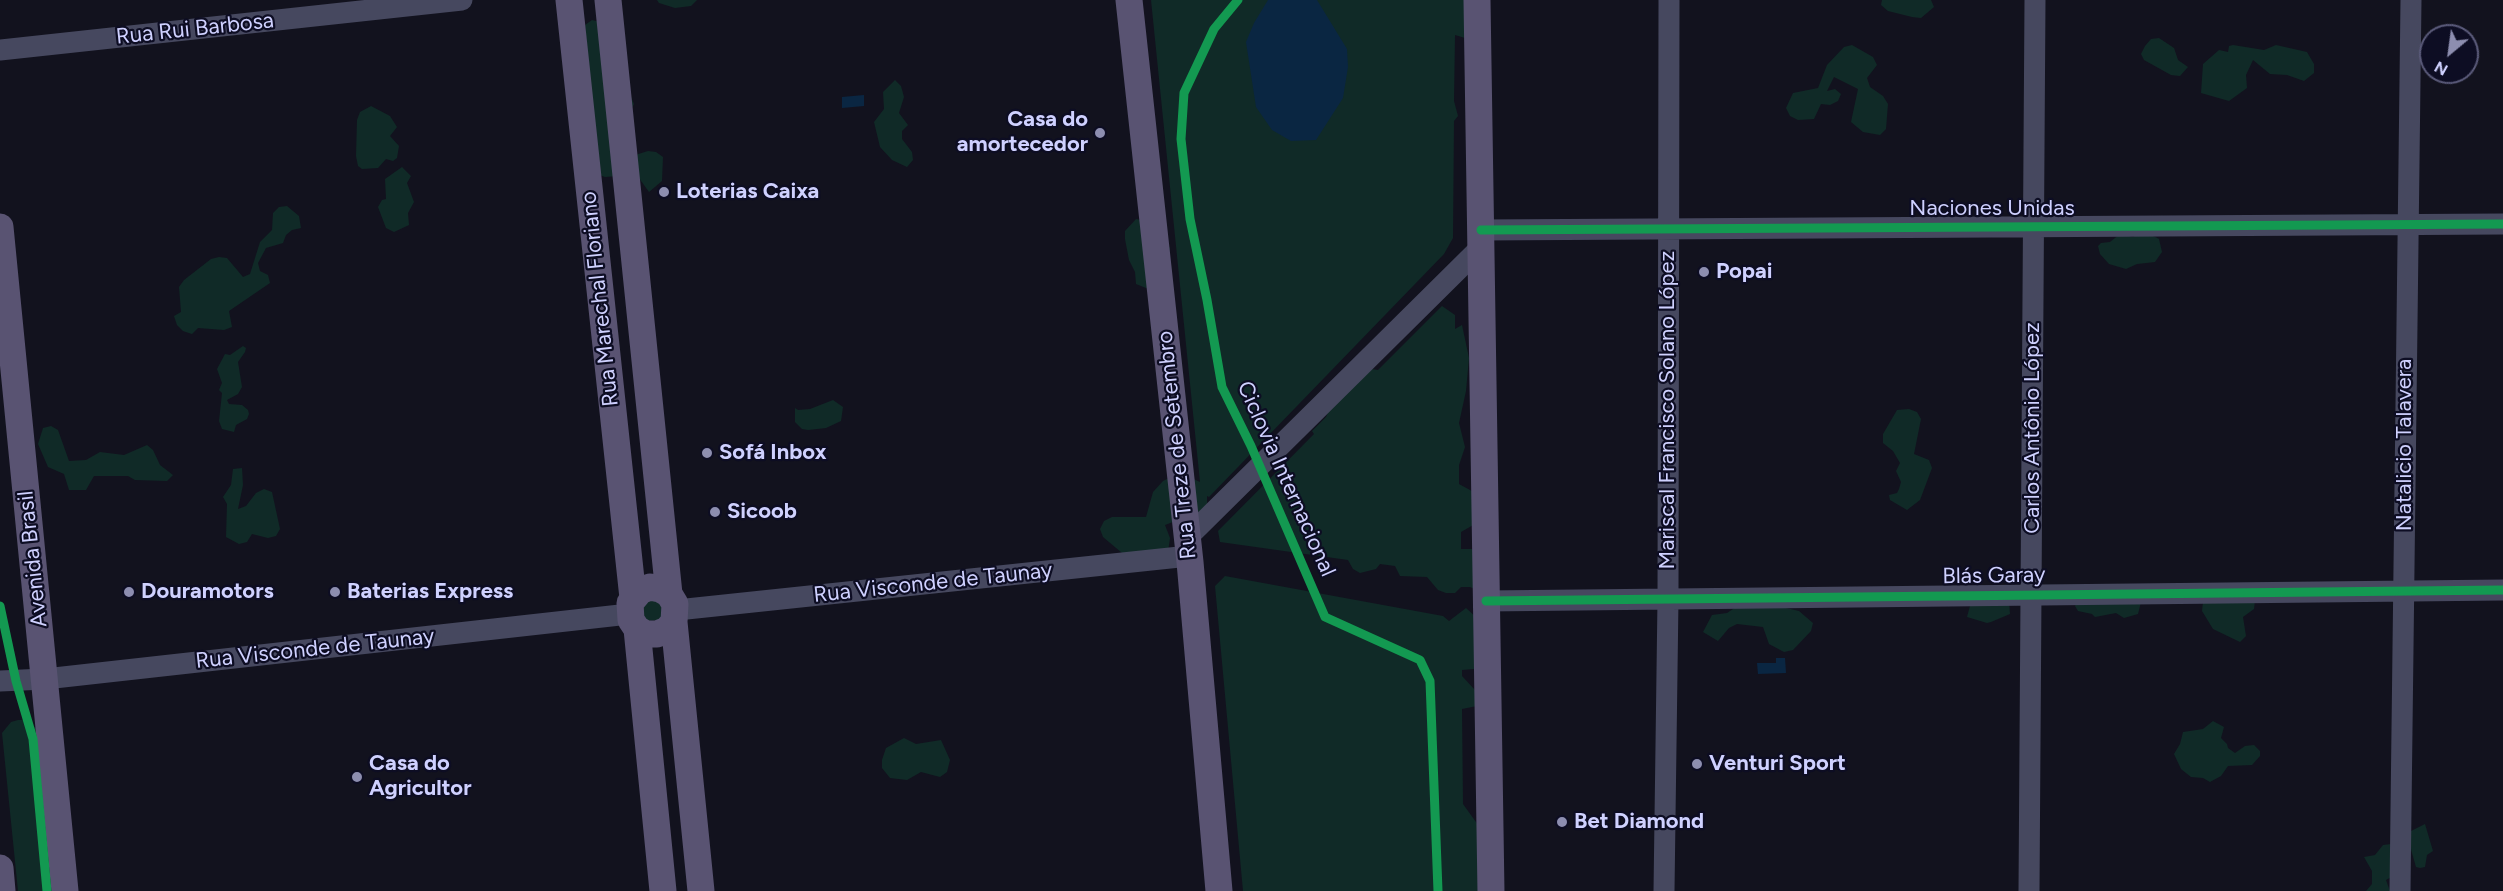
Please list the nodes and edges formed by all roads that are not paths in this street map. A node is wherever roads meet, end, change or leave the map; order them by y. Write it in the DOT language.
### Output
graph roads {
  1 [pos="462,0"];
  2 [pos="569,0"];
  3 [pos="608,0"];
  4 [pos="1130,0"];
  5 [pos="1477,0"];
  6 [pos="1669,0"];
  7 [pos="2035,0"];
  8 [pos="2411,0"];
  9 [pos="0,50"];
  10 [pos="2503,224"];
  11 [pos="2407,225"];
  12 [pos="0,227"];
  13 [pos="2032,228"];
  14 [pos="1668,230"];
  15 [pos="1480,239"];
  16 [pos="657,477"];
  17 [pos="619,481"];
  18 [pos="1188,547"];
  19 [pos="2503,590"];
  20 [pos="2404,591"];
  21 [pos="2033,595"];
  22 [pos="1668,599"];
  23 [pos="1486,601"];
  24 [pos="673,609"];
  25 [pos="633,614"];
  26 [pos="45,680"];
  27 [pos="0,681"];
  28 [pos="0,868"];
  29 [pos="2,891"];
  30 [pos="65,891"];
  31 [pos="663,891"];
  32 [pos="701,891"];
  33 [pos="1219,891"];
  34 [pos="1491,891"];
  35 [pos="1664,891"];
  36 [pos="2029,891"];
  37 [pos="2400,891"];
  1 -- 9 [label="street, Rua Rui Barbosa"];
  2 -- 17 [label="main road, Rua Marechal Floriano"];
  3 -- 16 [label="main road, Rua Marechal Floriano"];
  4 -- 18 [label="main road, Rua Treze de Setembro"];
  5 -- 15 [label="main road"];
  6 -- 14 [label="street, Mariscal Francisco Solano López"];
  7 -- 13 [label="street, Carlos Antônio López"];
  8 -- 11 [label="street, Natalicio Talavera"];
  10 -- 11 [label="street, Naciones Unidas"];
  11 -- 13 [label="street, Naciones Unidas"];
  11 -- 20 [label="street, Natalicio Talavera"];
  12 -- 26 [label="main road, Avenida Brasil"];
  13 -- 14 [label="street, Naciones Unidas"];
  13 -- 21 [label="street, Carlos Antônio López"];
  14 -- 15 [label="street, Naciones Unidas"];
  14 -- 22 [label="street, Mariscal Francisco Solano López"];
  15 -- 18 [label="street"];
  15 -- 23 [label="main road"];
  16 -- 17 [label="main road"];
  16 -- 24 [label="main road, Rua Marechal Floriano"];
  17 -- 25 [label="main road, Rua Marechal Floriano"];
  18 -- 24 [label="street, Rua Visconde de Taunay"];
  18 -- 33 [label="main road, Rua Treze de Setembro"];
  19 -- 20 [label="street, Blás Garay"];
  20 -- 21 [label="street, Blás Garay"];
  20 -- 37 [label="street, Natalicio Talavera"];
  21 -- 22 [label="street, Blás Garay"];
  21 -- 36 [label="street, Carlos Antônio López"];
  22 -- 23 [label="street, Blás Garay"];
  22 -- 35 [label="street, Mariscal Francisco Solano López"];
  23 -- 34 [label="main road"];
  24 -- 25 [label="main road"];
  24 -- 25 [label="main road"];
  24 -- 32 [label="main road, Rua Marechal Floriano"];
  25 -- 26 [label="street, Rua Visconde de Taunay"];
  25 -- 31 [label="main road, Rua Marechal Floriano"];
  26 -- 27 [label="street, Rua Visconde de Taunay"];
  26 -- 30 [label="main road, Avenida Brasil"];
  28 -- 29 [label="main road"];
}
